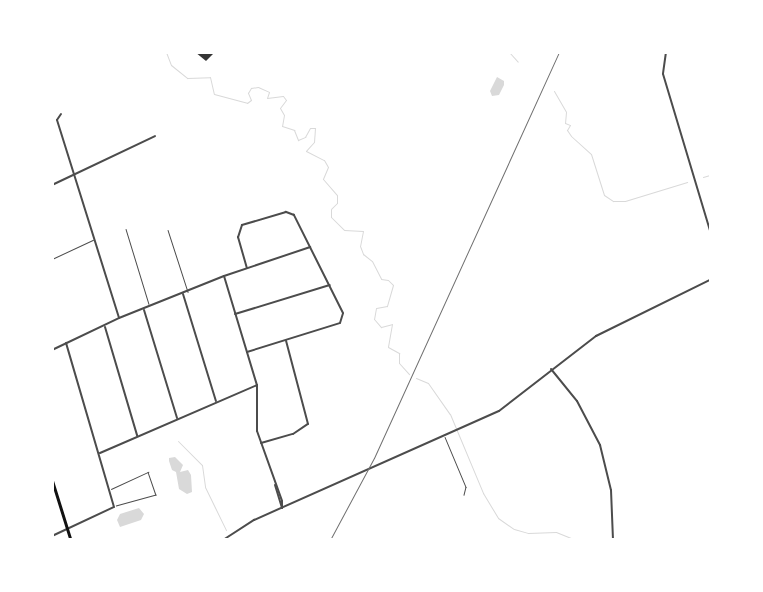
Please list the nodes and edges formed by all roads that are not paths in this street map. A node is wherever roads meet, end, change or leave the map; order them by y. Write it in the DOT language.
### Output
graph roads {
  1 [pos="666,52"];
  2 [pos="61,114"];
  3 [pos="155,136"];
  4 [pos="74,175"];
  5 [pos="52,185"];
  6 [pos="126,229"];
  7 [pos="168,230"];
  8 [pos="710,231"];
  9 [pos="93,240"];
  10 [pos="310,247"];
  11 [pos="52,259"];
  12 [pos="247,268"];
  13 [pos="224,276"];
  14 [pos="710,280"];
  15 [pos="330,285"];
  16 [pos="188,292"];
  17 [pos="183,294"];
  18 [pos="150,308"];
  19 [pos="144,310"];
  20 [pos="235,314"];
  21 [pos="119,318"];
  22 [pos="104,326"];
  23 [pos="286,341"];
  24 [pos="66,343"];
  25 [pos="52,350"];
  26 [pos="247,352"];
  27 [pos="551,369"];
  28 [pos="257,385"];
  29 [pos="216,401"];
  30 [pos="177,418"];
  31 [pos="137,435"];
  32 [pos="446,437"];
  33 [pos="261,443"];
  34 [pos="100,453"];
  35 [pos="52,479"];
  36 [pos="274,485"];
  37 [pos="110,489"];
  38 [pos="464,494"];
  39 [pos="114,507"];
  40 [pos="282,508"];
  41 [pos="68,529"];
  42 [pos="52,536"];
  43 [pos="71,540"];
  44 [pos="223,540"];
  45 [pos="613,540"];
  1 -- 8 [label="street"];
  2 -- 4 [label="street"];
  3 -- 4 [label="street"];
  4 -- 5 [label="street"];
  4 -- 9 [label="street"];
  6 -- 18 [label="lane"];
  7 -- 16 [label="lane"];
  9 -- 11 [label="lane"];
  9 -- 21 [label="street"];
  10 -- 12 [label="street"];
  10 -- 12 [label="street"];
  10 -- 15 [label="street"];
  12 -- 13 [label="street"];
  13 -- 16 [label="street"];
  13 -- 20 [label="street"];
  14 -- 27 [label="street"];
  15 -- 20 [label="street"];
  15 -- 23 [label="street"];
  16 -- 17 [label="street"];
  17 -- 18 [label="street"];
  17 -- 29 [label="street"];
  18 -- 19 [label="street"];
  19 -- 21 [label="street"];
  19 -- 30 [label="street"];
  20 -- 26 [label="street"];
  21 -- 22 [label="street"];
  22 -- 24 [label="street"];
  22 -- 31 [label="street"];
  23 -- 26 [label="street"];
  23 -- 33 [label="street"];
  24 -- 25 [label="street"];
  24 -- 34 [label="street"];
  26 -- 28 [label="street"];
  27 -- 32 [label="street"];
  27 -- 45 [label="street"];
  28 -- 29 [label="street"];
  28 -- 33 [label="street"];
  29 -- 30 [label="street"];
  30 -- 31 [label="street"];
  31 -- 34 [label="street"];
  32 -- 38 [label="lane"];
  32 -- 40 [label="street"];
  33 -- 36 [label="street"];
  34 -- 37 [label="street"];
  35 -- 41 [label="main road"];
  36 -- 40 [label="street"];
  36 -- 40 [label="street"];
  37 -- 39 [label="street"];
  37 -- 39 [label="lane"];
  39 -- 41 [label="street"];
  40 -- 44 [label="street"];
  41 -- 42 [label="street"];
  41 -- 43 [label="main road"];
}
